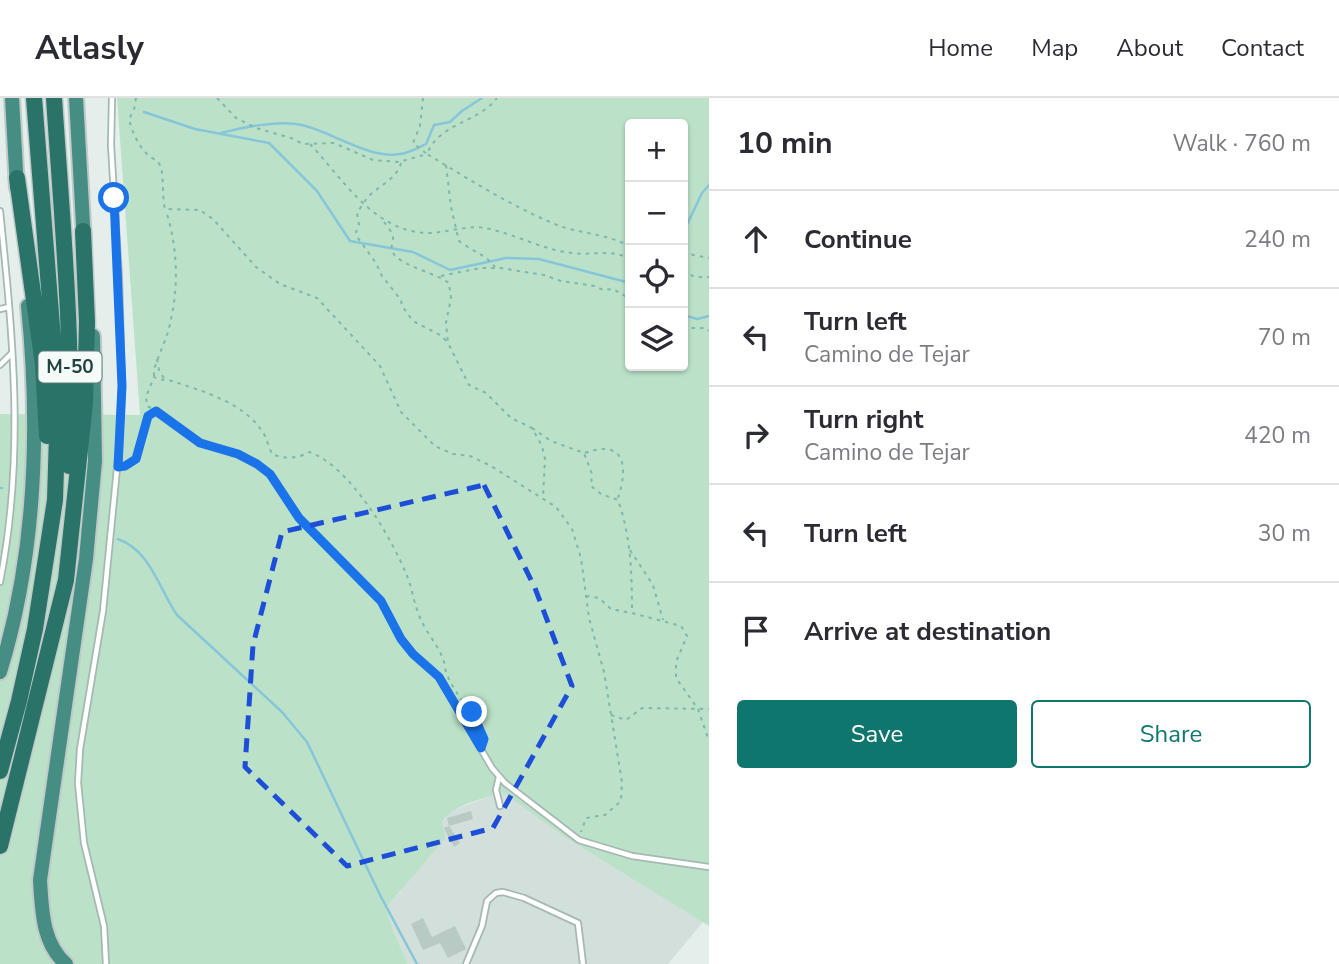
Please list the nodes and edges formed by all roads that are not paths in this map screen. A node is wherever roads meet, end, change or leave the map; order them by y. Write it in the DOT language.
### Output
graph roads {
  1 [pos="12,98"];
  2 [pos="34,98"];
  3 [pos="54,98"];
  4 [pos="76,98"];
  5 [pos="112,98"];
  6 [pos="16,178"];
  7 [pos="0,211"];
  8 [pos="83,231"];
  9 [pos="9,307"];
  10 [pos="0,309"];
  11 [pos="12,352"];
  12 [pos="0,365"];
  13 [pos="118,467"];
  14 [pos="47,555"];
  15 [pos="0,582"];
  16 [pos="51,635"];
  17 [pos="0,672"];
  18 [pos="0,771"];
  19 [pos="499,776"];
  20 [pos="500,806"];
  21 [pos="0,846"];
  22 [pos="709,867"];
  23 [pos="66,964"];
  24 [pos="106,964"];
  25 [pos="466,964"];
  26 [pos="583,964"];
  1 -- 6 [label="highway"];
  2 -- 14 [label="highway, M-50"];
  3 -- 16 [label="highway, M-50"];
  4 -- 8 [label="highway"];
  5 -- 13 [label="lane"];
  6 -- 14 [label="highway"];
  6 -- 17 [label="highway"];
  7 -- 9 [label="lane"];
  8 -- 16 [label="highway"];
  8 -- 23 [label="highway"];
  9 -- 10 [label="lane"];
  9 -- 11 [label="lane"];
  11 -- 12 [label="lane"];
  11 -- 15 [label="lane"];
  13 -- 19 [label="lane"];
  13 -- 24 [label="lane"];
  14 -- 18 [label="highway, M-50"];
  16 -- 21 [label="highway, M-50"];
  19 -- 20 [label="lane"];
  19 -- 22 [label="lane"];
  25 -- 26 [label="lane"];
}
